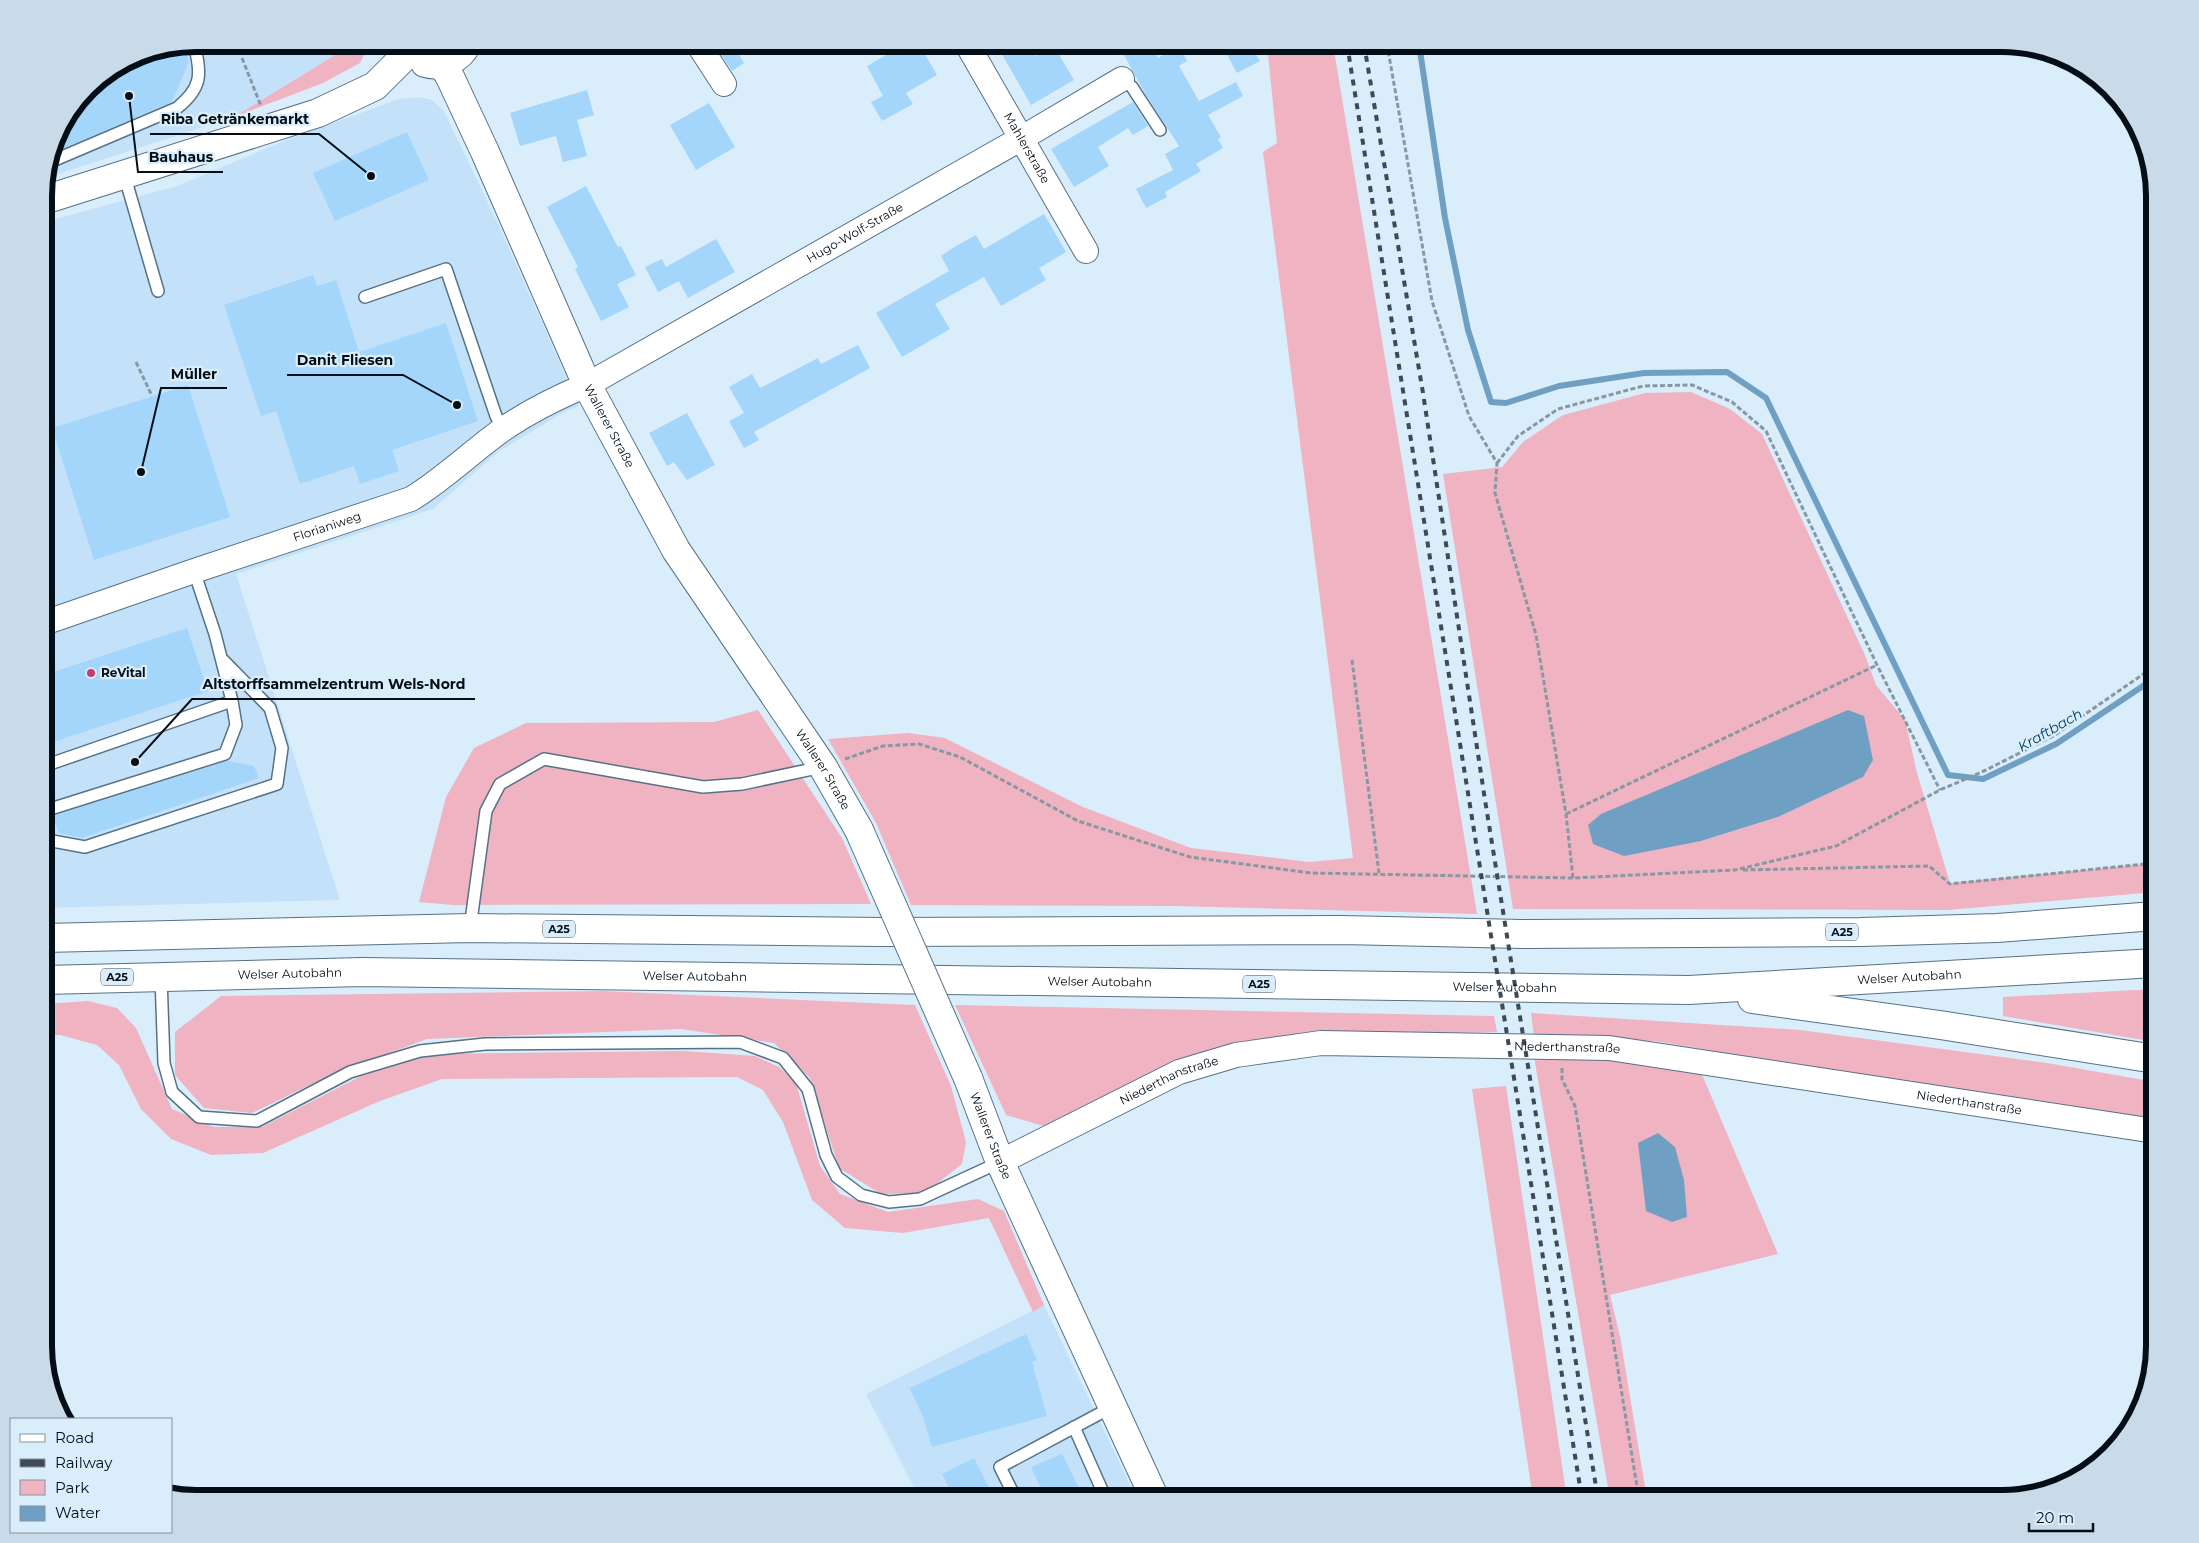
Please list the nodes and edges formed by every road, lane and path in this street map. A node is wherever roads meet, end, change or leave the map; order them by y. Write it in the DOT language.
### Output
graph roads {
  1 [pos="196,53"];
  2 [pos="402,53"];
  3 [pos="409,53"];
  4 [pos="460,53"];
  5 [pos="704,53"];
  6 [pos="972,53"];
  7 [pos="1389,53"];
  8 [pos="242,58"];
  9 [pos="442,64"];
  10 [pos="1122,79"];
  11 [pos="724,84"];
  12 [pos="264,113"];
  13 [pos="1160,130"];
  14 [pos="1022,138"];
  15 [pos="57,159"];
  16 [pos="124,174"];
  17 [pos="53,197"];
  18 [pos="1086,251"];
  19 [pos="158,291"];
  20 [pos="365,297"];
  21 [pos="136,362"];
  22 [pos="587,385"];
  23 [pos="152,396"];
  24 [pos="503,430"];
  25 [pos="1498,463"];
  26 [pos="194,570"];
  27 [pos="53,620"];
  28 [pos="221,658"];
  29 [pos="1352,660"];
  30 [pos="1877,665"];
  31 [pos="2146,672"];
  32 [pos="232,701"];
  33 [pos="53,763"];
  34 [pos="823,767"];
  35 [pos="1940,790"];
  36 [pos="53,808"];
  37 [pos="1566,814"];
  38 [pos="53,841"];
  39 [pos="2146,864"];
  40 [pos="1735,870"];
  41 [pos="1379,873"];
  42 [pos="1573,878"];
  43 [pos="2146,917"];
  44 [pos="470,928"];
  45 [pos="53,938"];
  46 [pos="2146,964"];
  47 [pos="161,975"];
  48 [pos="53,980"];
  49 [pos="1688,990"];
  50 [pos="2146,1058"];
  51 [pos="1562,1078"];
  52 [pos="2146,1130"];
  53 [pos="1000,1162"];
  54 [pos="1112,1407"];
  55 [pos="1074,1427"];
  56 [pos="1012,1490"];
  57 [pos="1102,1490"];
  58 [pos="1151,1490"];
  59 [pos="1637,1490"];
  1 -- 15 [label="lane"];
  2 -- 16 [label="main road"];
  3 -- 9 [label="main road"];
  4 -- 9 [label="main road"];
  5 -- 11 [label="street"];
  6 -- 14 [label="street, Mahlerstraße"];
  7 -- 25 [label="path"];
  8 -- 12 [label="path"];
  9 -- 22 [label="main road, Wallerer Straße"];
  10 -- 13 [label="lane"];
  10 -- 14 [label="street, Hugo-Wolf-Straße"];
  14 -- 18 [label="street, Mahlerstraße"];
  14 -- 22 [label="street, Hugo-Wolf-Straße"];
  16 -- 17 [label="main road"];
  16 -- 19 [label="lane"];
  20 -- 24 [label="lane"];
  21 -- 23 [label="path"];
  22 -- 24 [label="street, Florianiweg"];
  22 -- 34 [label="main road, Wallerer Straße"];
  24 -- 26 [label="street, Florianiweg"];
  25 -- 30 [label="path"];
  25 -- 37 [label="path"];
  26 -- 27 [label="street, Florianiweg"];
  26 -- 28 [label="lane"];
  28 -- 32 [label="lane"];
  28 -- 38 [label="lane"];
  29 -- 41 [label="path"];
  30 -- 35 [label="path"];
  30 -- 37 [label="path"];
  31 -- 35 [label="path"];
  32 -- 33 [label="lane"];
  32 -- 36 [label="lane"];
  34 -- 41 [label="path"];
  34 -- 44 [label="lane"];
  34 -- 53 [label="main road, Wallerer Straße, bridge"];
  35 -- 40 [label="path"];
  37 -- 42 [label="path"];
  39 -- 40 [label="path"];
  40 -- 42 [label="path"];
  41 -- 42 [label="path"];
  43 -- 44 [label="main road, A25"];
  44 -- 45 [label="main road, A25"];
  46 -- 49 [label="main road, Welser Autobahn / A25"];
  47 -- 48 [label="main road, Welser Autobahn / A25"];
  47 -- 49 [label="main road, Welser Autobahn / A25"];
  47 -- 53 [label="lane"];
  49 -- 50 [label="main road"];
  51 -- 59 [label="path"];
  52 -- 53 [label="street, Niederthanstraße"];
  53 -- 54 [label="main road, Wallerer Straße"];
  54 -- 55 [label="lane"];
  54 -- 58 [label="main road, Wallerer Straße"];
  55 -- 56 [label="lane"];
  55 -- 57 [label="lane"];
}
